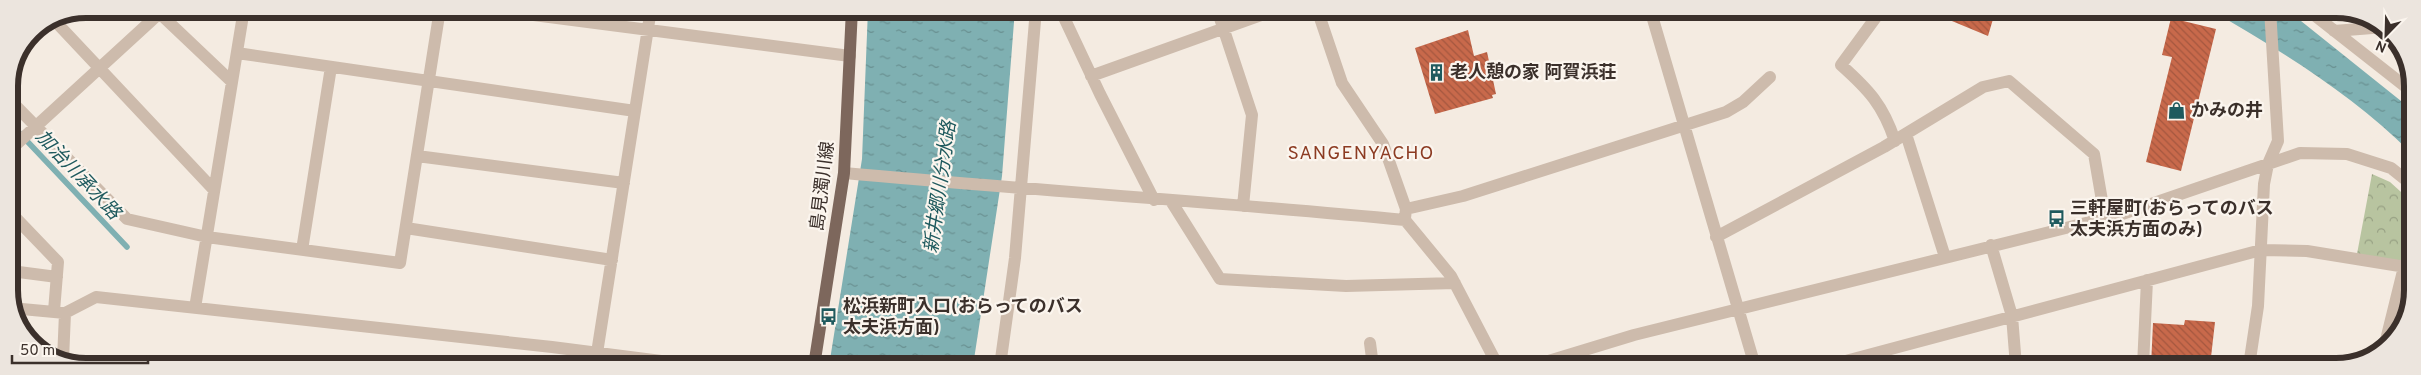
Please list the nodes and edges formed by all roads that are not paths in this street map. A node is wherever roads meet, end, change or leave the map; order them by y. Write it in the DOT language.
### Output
graph roads {
  1 [pos="151,18"];
  2 [pos="168,18"];
  3 [pos="243,18"];
  4 [pos="439,18"];
  5 [pos="556,18"];
  6 [pos="650,18"];
  7 [pos="852,18"];
  8 [pos="1035,18"];
  9 [pos="1064,18"];
  10 [pos="1220,18"];
  11 [pos="1253,18"];
  12 [pos="1320,18"];
  13 [pos="1653,18"];
  14 [pos="1875,18"];
  15 [pos="2271,18"];
  16 [pos="2318,18"];
  17 [pos="57,24"];
  18 [pos="2371,28"];
  19 [pos="1223,29"];
  20 [pos="648,30"];
  21 [pos="2334,31"];
  22 [pos="237,53"];
  23 [pos="850,56"];
  24 [pos="331,67"];
  25 [pos="98,68"];
  26 [pos="1091,76"];
  27 [pos="1770,77"];
  28 [pos="232,82"];
  29 [pos="428,82"];
  30 [pos="2404,85"];
  31 [pos="18,108"];
  32 [pos="635,111"];
  33 [pos="1683,124"];
  34 [pos="36,126"];
  35 [pos="1900,137"];
  36 [pos="18,143"];
  37 [pos="417,156"];
  38 [pos="2268,164"];
  39 [pos="844,173"];
  40 [pos="2404,178"];
  41 [pos="624,183"];
  42 [pos="214,190"];
  43 [pos="1021,190"];
  44 [pos="1154,200"];
  45 [pos="1171,201"];
  46 [pos="1243,206"];
  47 [pos="1405,215"];
  48 [pos="2105,218"];
  49 [pos="18,220"];
  50 [pos="406,228"];
  51 [pos="207,237"];
  52 [pos="1716,237"];
  53 [pos="1991,245"];
  54 [pos="302,250"];
  55 [pos="2261,250"];
  56 [pos="1945,258"];
  57 [pos="612,260"];
  58 [pos="2404,266"];
  59 [pos="18,272"];
  60 [pos="57,277"];
  61 [pos="2147,280"];
  62 [pos="2404,280"];
  63 [pos="1455,283"];
  64 [pos="195,308"];
  65 [pos="21,309"];
  66 [pos="1738,310"];
  67 [pos="60,312"];
  68 [pos="2012,316"];
  69 [pos="2389,331"];
  70 [pos="1370,342"];
  71 [pos="63,353"];
  72 [pos="597,353"];
  73 [pos="637,358"];
  74 [pos="815,358"];
  75 [pos="1001,358"];
  76 [pos="1372,358"];
  77 [pos="1494,358"];
  78 [pos="1558,358"];
  79 [pos="1753,358"];
  80 [pos="1857,358"];
  81 [pos="2015,358"];
  82 [pos="2144,358"];
  83 [pos="2250,358"];
  1 -- 25 [label="street"];
  2 -- 28 [label="street"];
  3 -- 22 [label="street"];
  4 -- 29 [label="street"];
  5 -- 20 [label="street"];
  6 -- 20 [label="street"];
  7 -- 23 [label="main road, 島見濁川線"];
  8 -- 43 [label="street"];
  9 -- 26 [label="street"];
  10 -- 19 [label="street"];
  11 -- 19 [label="street"];
  12 -- 47 [label="street"];
  13 -- 33 [label="street"];
  14 -- 35 [label="street"];
  15 -- 38 [label="street"];
  16 -- 21 [label="street"];
  17 -- 25 [label="street"];
  18 -- 21 [label="street"];
  19 -- 26 [label="street"];
  19 -- 46 [label="street"];
  20 -- 23 [label="street"];
  20 -- 32 [label="street"];
  21 -- 30 [label="street"];
  22 -- 24 [label="street"];
  22 -- 28 [label="street"];
  23 -- 39 [label="main road, 島見濁川線"];
  24 -- 29 [label="street"];
  24 -- 54 [label="street"];
  25 -- 34 [label="street"];
  25 -- 42 [label="street"];
  26 -- 44 [label="street"];
  27 -- 33 [label="street"];
  28 -- 42 [label="street"];
  29 -- 32 [label="street"];
  29 -- 37 [label="street"];
  31 -- 34 [label="street"];
  32 -- 41 [label="street"];
  33 -- 47 [label="street"];
  33 -- 52 [label="street"];
  34 -- 36 [label="street"];
  34 -- 51 [label="street"];
  35 -- 48 [label="street"];
  35 -- 52 [label="street"];
  35 -- 56 [label="street"];
  37 -- 41 [label="street"];
  37 -- 50 [label="street"];
  38 -- 40 [label="street"];
  38 -- 48 [label="street"];
  38 -- 55 [label="street"];
  39 -- 43 [label="street"];
  39 -- 74 [label="main road, 島見濁川線"];
  41 -- 57 [label="street"];
  42 -- 51 [label="street"];
  43 -- 44 [label="street"];
  43 -- 75 [label="street"];
  44 -- 45 [label="street"];
  45 -- 46 [label="street"];
  45 -- 63 [label="street"];
  46 -- 47 [label="street"];
  47 -- 63 [label="street"];
  48 -- 53 [label="street"];
  49 -- 60 [label="street"];
  50 -- 54 [label="street"];
  50 -- 57 [label="street"];
  51 -- 54 [label="street"];
  51 -- 64 [label="street"];
  52 -- 66 [label="street"];
  53 -- 56 [label="street"];
  53 -- 68 [label="street"];
  55 -- 58 [label="street"];
  55 -- 61 [label="street"];
  55 -- 83 [label="street"];
  56 -- 66 [label="street"];
  57 -- 72 [label="street"];
  59 -- 60 [label="street"];
  60 -- 67 [label="street"];
  61 -- 68 [label="street"];
  61 -- 82 [label="street"];
  62 -- 69 [label="street"];
  63 -- 77 [label="street"];
  64 -- 67 [label="street"];
  64 -- 72 [label="street"];
  65 -- 67 [label="street"];
  66 -- 78 [label="street"];
  66 -- 79 [label="street"];
  67 -- 71 [label="street"];
  68 -- 80 [label="street"];
  68 -- 81 [label="street"];
  70 -- 76 [label="street"];
  72 -- 73 [label="street"];
}
